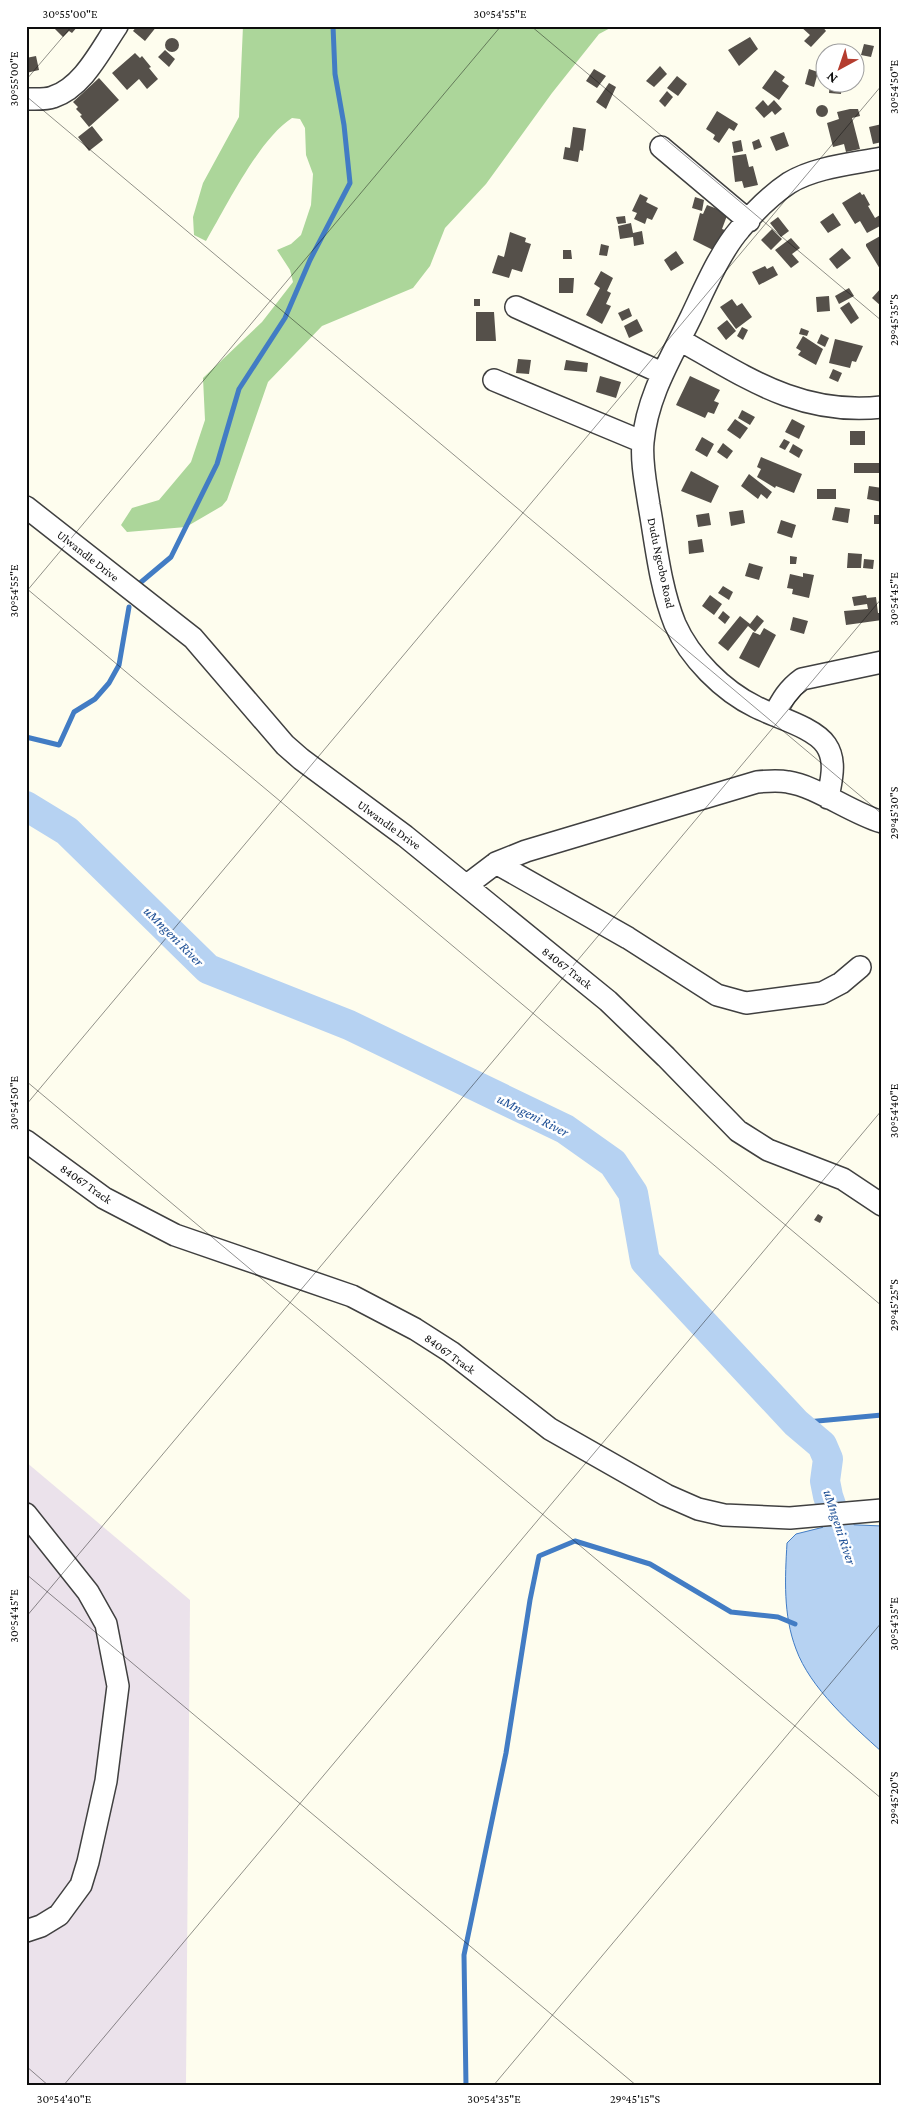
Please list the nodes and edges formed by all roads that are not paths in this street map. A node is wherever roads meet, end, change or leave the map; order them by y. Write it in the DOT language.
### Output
graph roads {
  1 [pos="117,26"];
  2 [pos="26,99"];
  3 [pos="661,148"];
  4 [pos="882,158"];
  5 [pos="749,221"];
  6 [pos="516,307"];
  7 [pos="680,340"];
  8 [pos="662,373"];
  9 [pos="494,380"];
  10 [pos="882,407"];
  11 [pos="643,442"];
  12 [pos="26,507"];
  13 [pos="882,662"];
  14 [pos="774,716"];
  15 [pos="828,798"];
  16 [pos="882,822"];
  17 [pos="496,863"];
  18 [pos="467,885"];
  19 [pos="860,967"];
  20 [pos="26,1141"];
  21 [pos="882,1205"];
  22 [pos="881,1510"];
  23 [pos="26,1514"];
  24 [pos="26,1931"];
  1 -- 2 [label="street"];
  3 -- 5 [label="street"];
  4 -- 5 [label="street, Dudu Ngcobo Road"];
  5 -- 7 [label="street, Dudu Ngcobo Road"];
  6 -- 8 [label="street"];
  7 -- 8 [label="street, Dudu Ngcobo Road"];
  7 -- 10 [label="street"];
  8 -- 11 [label="street, Dudu Ngcobo Road"];
  9 -- 11 [label="street"];
  11 -- 14 [label="street, Dudu Ngcobo Road"];
  12 -- 18 [label="street, Ulwandle Drive"];
  13 -- 14 [label="street"];
  14 -- 15 [label="street, Dudu Ngcobo Road"];
  15 -- 16 [label="street"];
  15 -- 17 [label="street"];
  17 -- 18 [label="street"];
  17 -- 19 [label="street"];
  18 -- 21 [label="street, 84067 Track"];
  20 -- 22 [label="street, 84067 Track"];
  23 -- 24 [label="street"];
}
